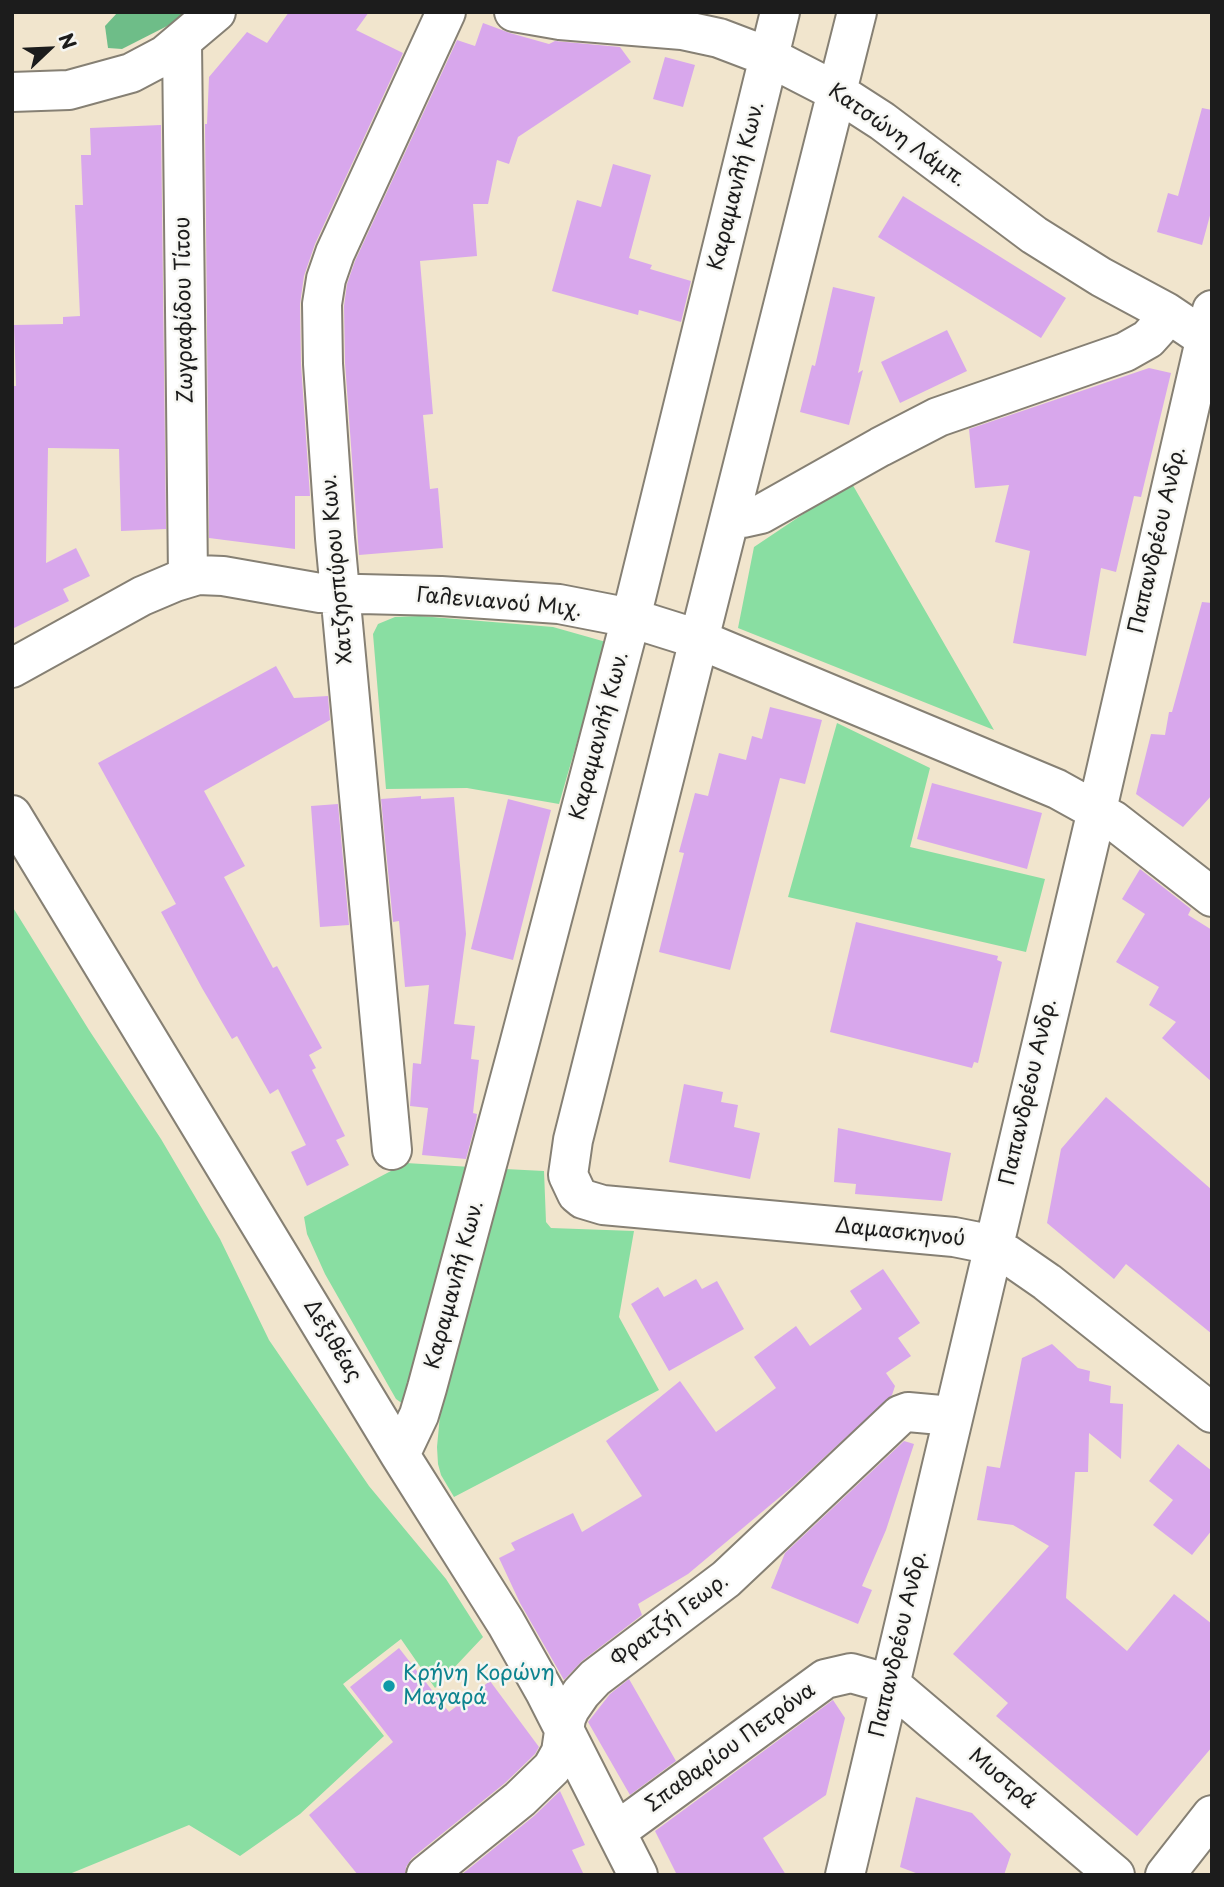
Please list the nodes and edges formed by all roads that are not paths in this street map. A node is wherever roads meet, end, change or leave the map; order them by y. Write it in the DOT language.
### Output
graph roads {
  1 [pos="216,12"];
  2 [pos="446,12"];
  3 [pos="514,12"];
  4 [pos="780,12"];
  5 [pos="857,12"];
  6 [pos="182,42"];
  7 [pos="769,57"];
  8 [pos="12,92"];
  9 [pos="836,92"];
  10 [pos="1166,312"];
  11 [pos="1210,332"];
  12 [pos="731,514"];
  13 [pos="188,577"];
  14 [pos="341,594"];
  15 [pos="631,618"];
  16 [pos="698,639"];
  17 [pos="12,668"];
  18 [pos="1097,810"];
  19 [pos="12,815"];
  20 [pos="1212,897"];
  21 [pos="392,1150"];
  22 [pos="992,1247"];
  23 [pos="1212,1413"];
  24 [pos="952,1416"];
  25 [pos="400,1455"];
  26 [pos="890,1684"];
  27 [pos="564,1729"];
  28 [pos="1212,1815"];
  29 [pos="617,1831"];
  30 [pos="426,1875"];
  31 [pos="638,1875"];
  32 [pos="845,1875"];
  33 [pos="1115,1875"];
  34 [pos="1166,1875"];
  1 -- 6 [label="street"];
  2 -- 14 [label="street, Χατζησπύρου Κων."];
  3 -- 7 [label="street, Κατσώνη Λάμπ."];
  4 -- 7 [label="street, Καραμανλή Κων."];
  5 -- 9 [label="street"];
  6 -- 8 [label="street"];
  6 -- 13 [label="street, Ζωγραφίδου Τίτου"];
  7 -- 9 [label="street, Κατσώνη Λάμπ."];
  7 -- 15 [label="street, Καραμανλή Κων."];
  9 -- 10 [label="street, Κατσώνη Λάμπ."];
  9 -- 12 [label="street"];
  10 -- 11 [label="street, Κατσώνη Λάμπ."];
  10 -- 12 [label="street"];
  11 -- 18 [label="street, Παπανδρέου Ανδρ."];
  12 -- 16 [label="street"];
  13 -- 14 [label="street, Γαλενιανού Μιχ."];
  13 -- 17 [label="street, Γαλενιανού Μιχ."];
  14 -- 15 [label="street, Γαλενιανού Μιχ."];
  14 -- 21 [label="street, Χατζησπύρου Κων."];
  15 -- 16 [label="street, Γαλενιανού Μιχ."];
  15 -- 25 [label="street, Καραμανλή Κων."];
  16 -- 18 [label="street, Γαλενιανού Μιχ."];
  16 -- 22 [label="street, Δαμασκηνού"];
  18 -- 20 [label="street, Γαλενιανού Μιχ."];
  18 -- 22 [label="street, Παπανδρέου Ανδρ."];
  19 -- 25 [label="street, Δεξιθέας"];
  22 -- 23 [label="street, Δαμασκηνού"];
  22 -- 24 [label="street, Παπανδρέου Ανδρ."];
  24 -- 26 [label="street, Παπανδρέου Ανδρ."];
  24 -- 27 [label="street, Φρατζή Γεωρ."];
  25 -- 27 [label="street, Δεξιθέας"];
  26 -- 29 [label="street, Σπαθαρίου Πετρόνα"];
  26 -- 32 [label="street, Παπανδρέου Ανδρ."];
  26 -- 33 [label="street, Μυστρά"];
  27 -- 29 [label="street, Δεξιθέας"];
  27 -- 30 [label="street, Φρατζή Γεωρ."];
  28 -- 34 [label="street"];
  29 -- 31 [label="street, Δεξιθέας"];
}
